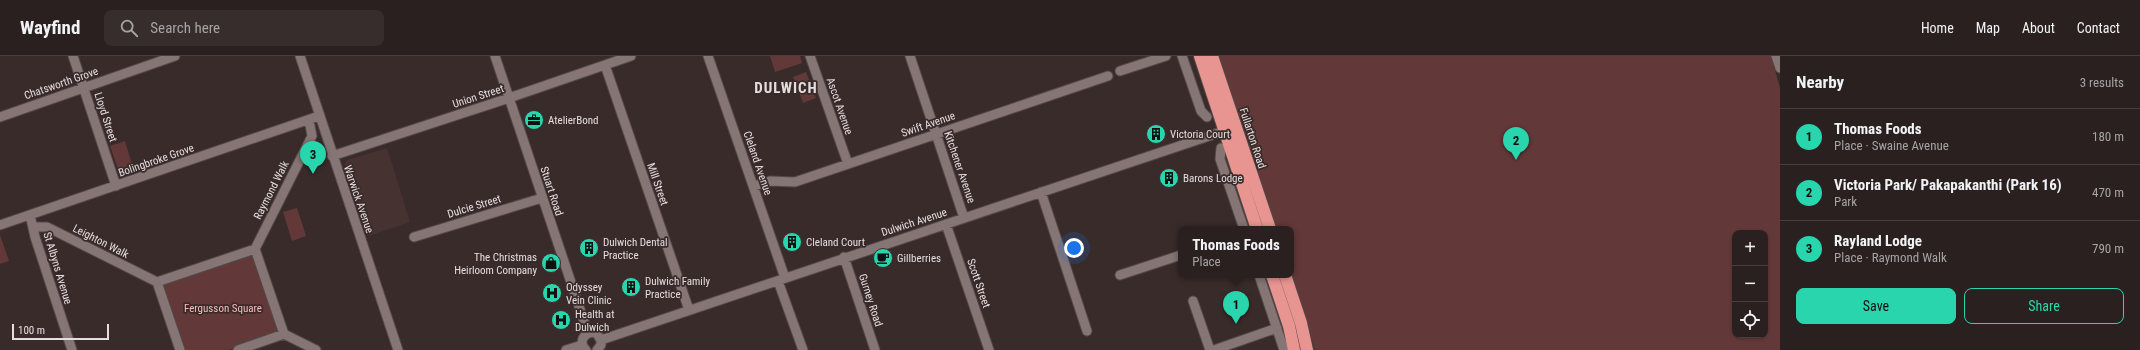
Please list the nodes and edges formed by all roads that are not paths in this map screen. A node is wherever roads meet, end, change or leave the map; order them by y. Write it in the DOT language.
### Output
graph roads {
  1 [pos="73,56"];
  2 [pos="175,56"];
  3 [pos="300,56"];
  4 [pos="495,56"];
  5 [pos="631,56"];
  6 [pos="708,56"];
  7 [pos="810,56"];
  8 [pos="910,56"];
  9 [pos="1166,56"];
  10 [pos="1182,56"];
  11 [pos="1200,56"];
  12 [pos="1212,56"];
  13 [pos="1776,56"];
  14 [pos="605,65"];
  15 [pos="1780,68"];
  16 [pos="1120,72"];
  17 [pos="1108,76"];
  18 [pos="84,88"];
  19 [pos="509,98"];
  20 [pos="319,116"];
  21 [pos="0,117"];
  22 [pos="1207,117"];
  23 [pos="309,120"];
  24 [pos="1230,129"];
  25 [pos="936,134"];
  26 [pos="1221,148"];
  27 [pos="332,156"];
  28 [pos="848,164"];
  29 [pos="116,186"];
  30 [pos="754,186"];
  31 [pos="1041,192"];
  32 [pos="542,198"];
  33 [pos="30,215"];
  34 [pos="964,218"];
  35 [pos="946,224"];
  36 [pos="0,225"];
  37 [pos="1243,226"];
  38 [pos="1256,226"];
  39 [pos="1269,226"];
  40 [pos="34,227"];
  41 [pos="414,237"];
  42 [pos="255,249"];
  43 [pos="1178,256"];
  44 [pos="844,258"];
  45 [pos="1120,275"];
  46 [pos="1261,278"];
  47 [pos="1272,278"];
  48 [pos="782,279"];
  49 [pos="1287,281"];
  50 [pos="157,282"];
  51 [pos="1271,292"];
  52 [pos="1193,301"];
  53 [pos="689,310"];
  54 [pos="1277,328"];
  55 [pos="1087,331"];
  56 [pos="588,332"];
  57 [pos="284,334"];
  58 [pos="601,340"];
  59 [pos="584,347"];
  60 [pos="72,350"];
  61 [pos="180,350"];
  62 [pos="238,350"];
  63 [pos="316,350"];
  64 [pos="398,350"];
  65 [pos="566,350"];
  66 [pos="597,350"];
  67 [pos="803,350"];
  68 [pos="876,350"];
  69 [pos="989,350"];
  70 [pos="1210,350"];
  71 [pos="1214,350"];
  72 [pos="1284,350"];
  73 [pos="1294,350"];
  74 [pos="1307,350"];
  1 -- 18 [label="street, Lloyd Street"];
  2 -- 18 [label="street, Chatsworth Grove"];
  3 -- 20 [label="street, Warwick Avenue"];
  4 -- 19 [label="street, Stuart Road"];
  5 -- 14 [label="street, Union Street"];
  6 -- 30 [label="street, Cleland Avenue"];
  7 -- 28 [label="street, Ascot Avenue"];
  8 -- 25 [label="street, Kitchener Avenue"];
  9 -- 16 [label="street"];
  10 -- 22 [label="street"];
  11 -- 24 [label="highway, Fullarton Road"];
  12 -- 24 [label="highway, Fullarton Road"];
  13 -- 15 [label="street"];
  14 -- 19 [label="street, Union Street"];
  14 -- 53 [label="street, Mill Street"];
  17 -- 25 [label="street, Swift Avenue"];
  18 -- 21 [label="street, Chatsworth Grove"];
  18 -- 29 [label="street, Lloyd Street"];
  19 -- 27 [label="street, Union Street"];
  19 -- 32 [label="street, Stuart Road"];
  20 -- 23 [label="street, Bolingbroke Grove"];
  20 -- 27 [label="street, Warwick Avenue"];
  23 -- 29 [label="street, Bolingbroke Grove"];
  23 -- 42 [label="street, Raymond Walk"];
  24 -- 31 [label="street, Dulwich Avenue"];
  24 -- 38 [label="highway, Fullarton Road"];
  24 -- 39 [label="highway, Fullarton Road"];
  25 -- 28 [label="street, Swift Avenue"];
  25 -- 34 [label="street, Kitchener Avenue"];
  26 -- 37 [label="street"];
  27 -- 64 [label="street, Warwick Avenue"];
  28 -- 30 [label="street, Swift Avenue"];
  29 -- 33 [label="street, Bolingbroke Grove"];
  30 -- 48 [label="street, Cleland Avenue"];
  31 -- 34 [label="street, Dulwich Avenue"];
  31 -- 55 [label="street"];
  32 -- 41 [label="street, Dulcie Street"];
  32 -- 56 [label="street, Stuart Road"];
  33 -- 36 [label="street, Bolingbroke Grove"];
  33 -- 40 [label="street, St Albyns Avenue"];
  34 -- 35 [label="street, Dulwich Avenue"];
  35 -- 44 [label="street, Dulwich Avenue"];
  35 -- 69 [label="street, Scott Street"];
  40 -- 50 [label="street, Leighton Walk"];
  40 -- 60 [label="street, St Albyns Avenue"];
  42 -- 50 [label="street"];
  42 -- 57 [label="street"];
  43 -- 45 [label="street"];
  44 -- 48 [label="street, Dulwich Avenue"];
  44 -- 68 [label="street, Gurney Road"];
  46 -- 51 [label="street"];
  47 -- 51 [label="highway"];
  48 -- 53 [label="street, Dulwich Avenue"];
  48 -- 67 [label="street, Cleland Avenue"];
  49 -- 51 [label="highway"];
  49 -- 74 [label="highway"];
  50 -- 61 [label="street"];
  51 -- 54 [label="street"];
  51 -- 73 [label="highway"];
  52 -- 70 [label="street"];
  53 -- 58 [label="street, Dulwich Avenue"];
  54 -- 71 [label="street"];
  54 -- 72 [label="street"];
  56 -- 58 [label="street"];
  56 -- 59 [label="street"];
  57 -- 62 [label="street"];
  57 -- 63 [label="street"];
  58 -- 66 [label="street"];
  59 -- 65 [label="street"];
}
